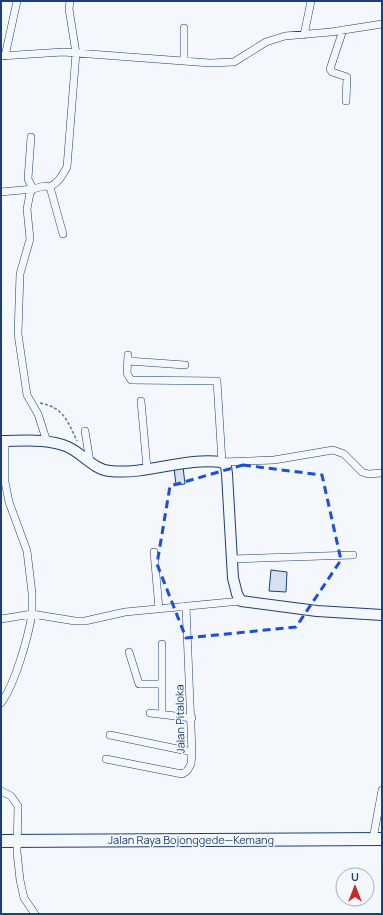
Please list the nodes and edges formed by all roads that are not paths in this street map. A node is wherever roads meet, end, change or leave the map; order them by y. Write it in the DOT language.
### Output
graph roads {
  1 [pos="17,1"];
  2 [pos="70,1"];
  3 [pos="311,1"];
  4 [pos="382,24"];
  5 [pos="184,28"];
  6 [pos="343,30"];
  7 [pos="304,35"];
  8 [pos="76,52"];
  9 [pos="3,56"];
  10 [pos="184,61"];
  11 [pos="346,101"];
  12 [pos="31,137"];
  13 [pos="50,187"];
  14 [pos="33,189"];
  15 [pos="1,192"];
  16 [pos="63,234"];
  17 [pos="185,365"];
  18 [pos="141,401"];
  19 [pos="85,431"];
  20 [pos="3,441"];
  21 [pos="48,442"];
  22 [pos="87,458"];
  23 [pos="222,462"];
  24 [pos="147,468"];
  25 [pos="382,473"];
  26 [pos="154,552"];
  27 [pos="353,554"];
  28 [pos="231,560"];
  29 [pos="241,600"];
  30 [pos="186,606"];
  31 [pos="159,609"];
  32 [pos="32,614"];
  33 [pos="382,615"];
  34 [pos="1,619"];
  35 [pos="162,644"];
  36 [pos="129,652"];
  37 [pos="162,684"];
  38 [pos="1,703"];
  39 [pos="150,713"];
  40 [pos="162,714"];
  41 [pos="192,718"];
  42 [pos="110,735"];
  43 [pos="192,752"];
  44 [pos="106,759"];
  45 [pos="382,790"];
  46 [pos="1,791"];
  47 [pos="378,839"];
  48 [pos="1,841"];
  49 [pos="18,841"];
  50 [pos="34,914"];
  1 -- 9 [label="street"];
  2 -- 8 [label="street"];
  3 -- 7 [label="street"];
  4 -- 6 [label="street"];
  5 -- 10 [label="street"];
  6 -- 7 [label="street"];
  6 -- 11 [label="street"];
  7 -- 10 [label="street"];
  8 -- 9 [label="street"];
  8 -- 10 [label="street"];
  8 -- 13 [label="street"];
  12 -- 14 [label="street"];
  13 -- 14 [label="street"];
  13 -- 16 [label="street"];
  14 -- 15 [label="street"];
  14 -- 21 [label="street"];
  17 -- 23 [label="street"];
  18 -- 24 [label="street"];
  19 -- 22 [label="street"];
  20 -- 21 [label="street"];
  20 -- 32 [label="street"];
  21 -- 22 [label="street"];
  22 -- 24 [label="street"];
  23 -- 24 [label="street"];
  23 -- 25 [label="street"];
  23 -- 28 [label="street"];
  26 -- 31 [label="street"];
  27 -- 28 [label="street"];
  28 -- 29 [label="street"];
  29 -- 30 [label="street"];
  29 -- 33 [label="street"];
  30 -- 31 [label="street"];
  30 -- 41 [label="street, Jalan Pitaloka"];
  31 -- 32 [label="street"];
  32 -- 34 [label="street"];
  32 -- 38 [label="street"];
  35 -- 37 [label="street"];
  36 -- 37 [label="street"];
  37 -- 40 [label="street"];
  39 -- 40 [label="street"];
  40 -- 41 [label="street"];
  41 -- 43 [label="street, Jalan Pitaloka"];
  42 -- 43 [label="street"];
  43 -- 44 [label="street, Jalan Pitaloka"];
  45 -- 47 [label="street"];
  46 -- 49 [label="street"];
  47 -- 49 [label="highway, Jalan Raya Bojonggede—Kemang"];
  48 -- 49 [label="highway, Jalan Raya Bojonggede—Kemang"];
  49 -- 50 [label="street"];
}
